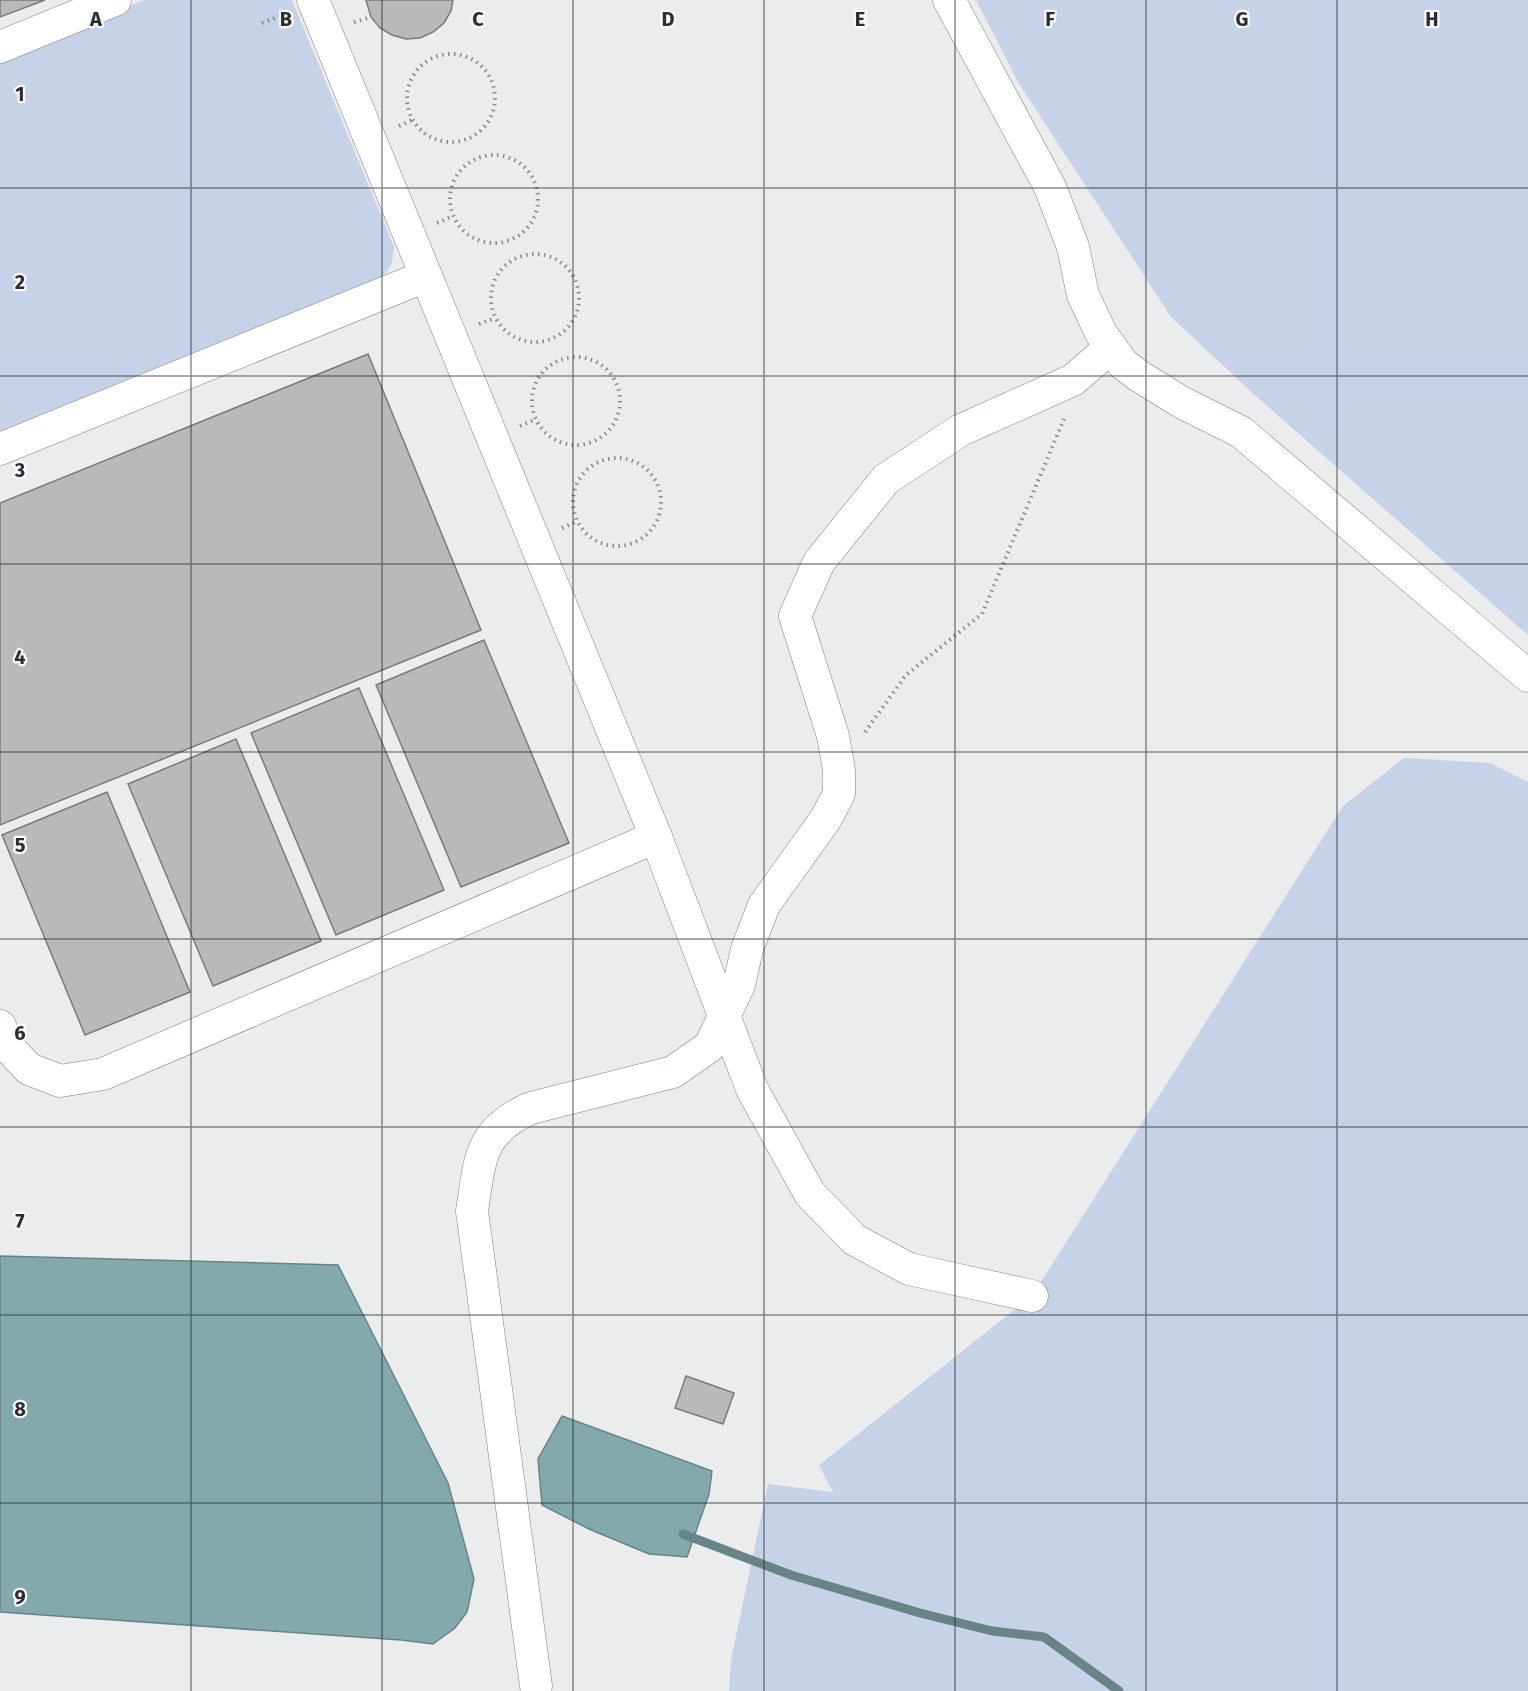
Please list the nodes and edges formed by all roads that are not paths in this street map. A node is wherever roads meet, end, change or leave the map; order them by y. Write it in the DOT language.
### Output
graph roads {
  1 [pos="115,0"];
  2 [pos="313,0"];
  3 [pos="949,0"];
  4 [pos="0,47"];
  5 [pos="426,276"];
  6 [pos="1111,347"];
  7 [pos="0,449"];
  8 [pos="1528,676"];
  9 [pos="656,837"];
  10 [pos="725,1019"];
  11 [pos="0,1026"];
  12 [pos="1032,1296"];
  13 [pos="536,1686"];
  1 -- 4 [label="lane"];
  2 -- 5 [label="lane"];
  3 -- 6 [label="lane"];
  5 -- 7 [label="lane"];
  5 -- 9 [label="lane"];
  6 -- 8 [label="lane"];
  6 -- 10 [label="lane"];
  9 -- 10 [label="lane"];
  9 -- 11 [label="lane"];
  10 -- 12 [label="lane"];
  10 -- 13 [label="lane"];
}
